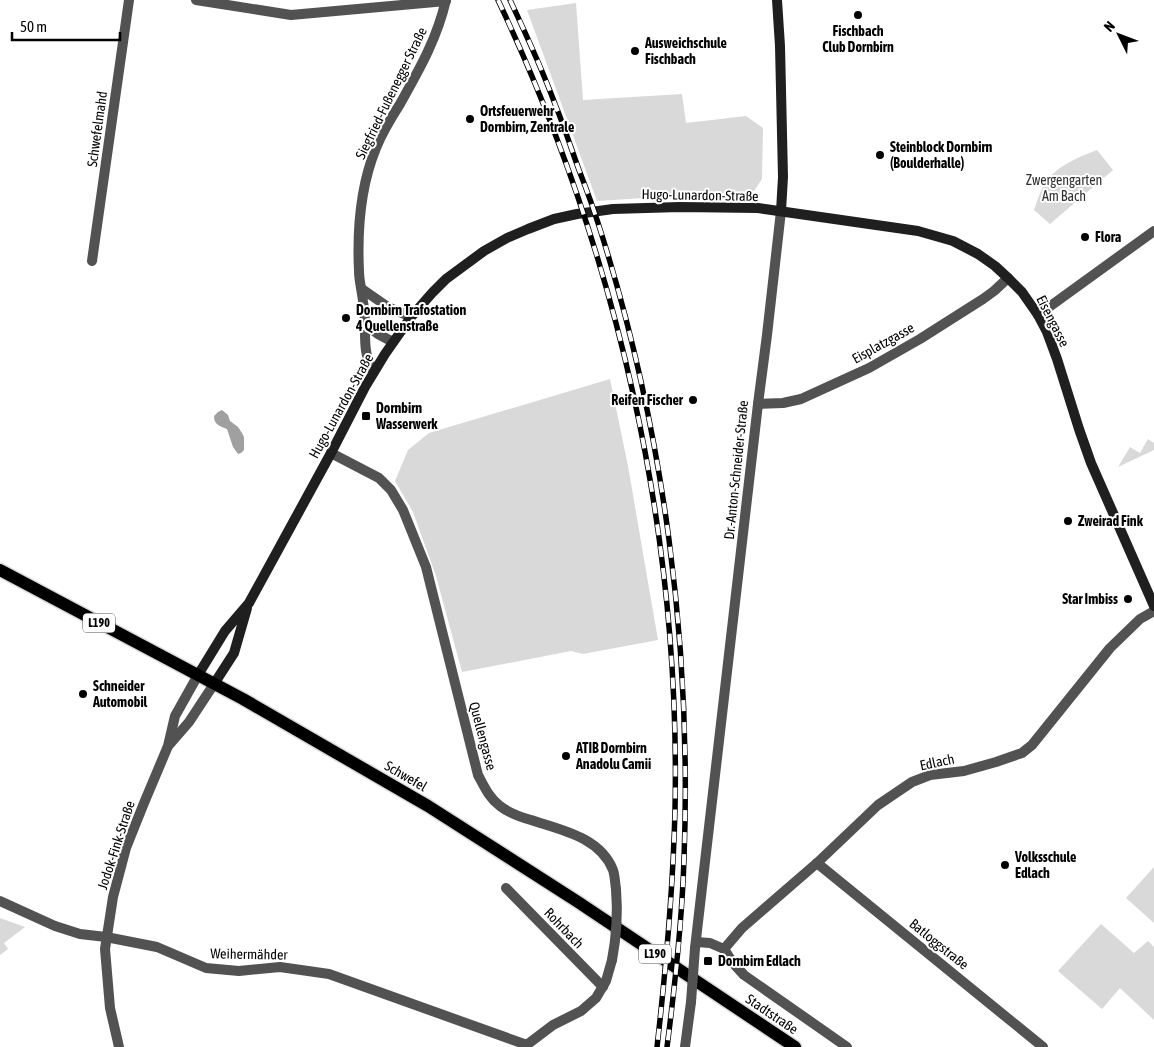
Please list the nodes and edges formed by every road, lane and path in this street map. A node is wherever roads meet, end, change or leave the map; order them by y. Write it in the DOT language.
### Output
graph roads {
  1 [pos="129,0"];
  2 [pos="196,0"];
  3 [pos="777,0"];
  4 [pos="446,1"];
  5 [pos="781,211"];
  6 [pos="1154,231"];
  7 [pos="92,261"];
  8 [pos="1008,278"];
  9 [pos="362,289"];
  10 [pos="1038,315"];
  11 [pos="411,317"];
  12 [pos="365,324"];
  13 [pos="393,342"];
  14 [pos="374,372"];
  15 [pos="758,404"];
  16 [pos="331,453"];
  17 [pos="0,570"];
  18 [pos="249,603"];
  19 [pos="1154,606"];
  20 [pos="1154,611"];
  21 [pos="198,675"];
  22 [pos="214,684"];
  23 [pos="168,746"];
  24 [pos="817,864"];
  25 [pos="506,888"];
  26 [pos="0,901"];
  27 [pos="106,937"];
  28 [pos="696,945"];
  29 [pos="724,949"];
  30 [pos="603,987"];
  31 [pos="733,1006"];
  32 [pos="526,1046"];
  33 [pos="119,1047"];
  34 [pos="684,1047"];
  35 [pos="795,1047"];
  36 [pos="847,1047"];
  37 [pos="1043,1047"];
  1 -- 7 [label="street, Schwefelmahd"];
  2 -- 4 [label="street"];
  3 -- 5 [label="main road, Dr.-Anton-Schneider-Straße"];
  4 -- 9 [label="street, Siegfried-Fußenegger Straße"];
  5 -- 8 [label="main road, Eisengasse"];
  5 -- 11 [label="main road, Hugo-Lunardon-Straße"];
  5 -- 15 [label="street, Dr.-Anton-Schneider-Straße"];
  6 -- 10 [label="street"];
  8 -- 10 [label="main road, Eisengasse"];
  8 -- 15 [label="street, Eisplatzgasse"];
  9 -- 11 [label="street"];
  9 -- 12 [label="street, Siegfried-Fußenegger Straße"];
  10 -- 19 [label="main road, Eisengasse"];
  11 -- 13 [label="main road, Hugo-Lunardon-Straße"];
  12 -- 13 [label="street"];
  12 -- 14 [label="street, Siegfried-Fußenegger Straße"];
  13 -- 14 [label="main road, Hugo-Lunardon-Straße"];
  14 -- 16 [label="main road, Hugo-Lunardon-Straße"];
  15 -- 28 [label="street, Dr.-Anton-Schneider-Straße"];
  16 -- 18 [label="main road, Hugo-Lunardon-Straße"];
  16 -- 30 [label="street, Quellengasse, bridge"];
  17 -- 21 [label="main road, L190"];
  18 -- 21 [label="main road, Hugo-Lunardon-Straße"];
  18 -- 22 [label="main road, Hugo-Lunardon-Straße"];
  20 -- 24 [label="street, Edlach"];
  21 -- 22 [label="main road, L190"];
  21 -- 23 [label="street, Jodok-Fink-Straße"];
  22 -- 23 [label="street, Jodok-Fink-Straße"];
  22 -- 31 [label="main road, Schwefel / L190"];
  23 -- 27 [label="street, Jodok-Fink-Straße"];
  24 -- 29 [label="street, Edlach"];
  24 -- 37 [label="street, Batloggstraße"];
  25 -- 30 [label="street, Rohrbach"];
  26 -- 27 [label="street, Weihermähder"];
  27 -- 32 [label="street, Weihermähder"];
  27 -- 33 [label="street, Jodok-Fink-Straße"];
  28 -- 29 [label="street"];
  28 -- 34 [label="street, Dr.-Anton-Schneider-Straße, bridge"];
  29 -- 36 [label="street"];
  30 -- 32 [label="street, Quellengasse"];
  31 -- 35 [label="main road, Stadtstraße / L190"];
}
